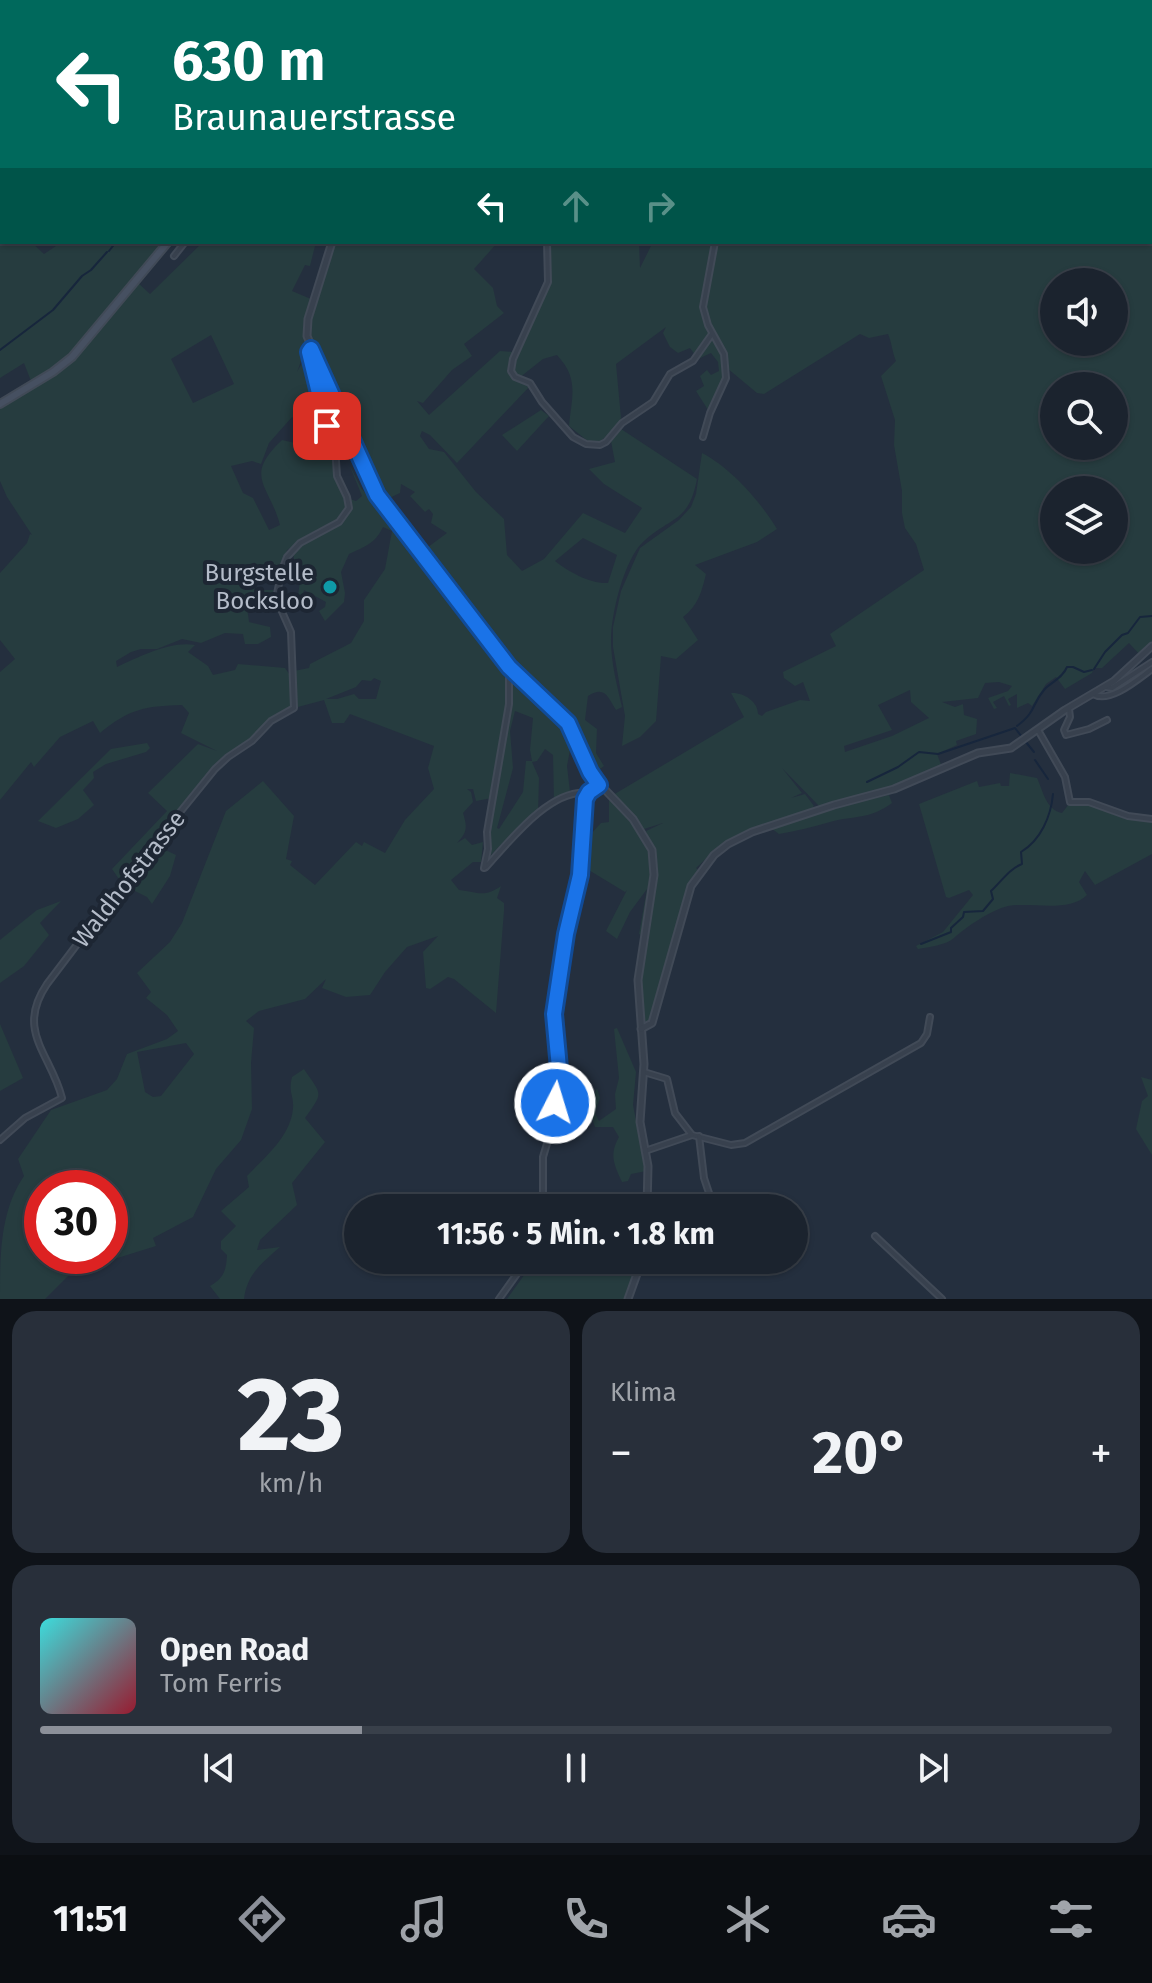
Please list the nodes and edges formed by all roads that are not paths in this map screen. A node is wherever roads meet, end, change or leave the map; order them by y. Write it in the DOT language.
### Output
graph roads {
  1 [pos="166,244"];
  2 [pos="183,244"];
  3 [pos="331,244"];
  4 [pos="547,244"];
  5 [pos="715,244"];
  6 [pos="174,256"];
  7 [pos="712,334"];
  8 [pos="311,349"];
  9 [pos="0,404"];
  10 [pos="703,437"];
  11 [pos="1152,646"];
  12 [pos="1152,662"];
  13 [pos="509,667"];
  14 [pos="1152,669"];
  15 [pos="1106,687"];
  16 [pos="1093,694"];
  17 [pos="1069,709"];
  18 [pos="1107,720"];
  19 [pos="1038,730"];
  20 [pos="599,785"];
  21 [pos="588,793"];
  22 [pos="1152,819"];
  23 [pos="930,1017"];
  24 [pos="641,1029"];
  25 [pos="644,1072"];
  26 [pos="692,1135"];
  27 [pos="699,1136"];
  28 [pos="0,1140"];
  29 [pos="645,1151"];
  30 [pos="543,1194"];
  31 [pos="647,1194"];
  32 [pos="709,1194"];
  33 [pos="875,1236"];
  34 [pos="517,1274"];
  35 [pos="637,1274"];
  36 [pos="499,1299"];
  37 [pos="628,1299"];
  38 [pos="942,1299"];
  1 -- 9 [label="main road"];
  2 -- 6 [label="street"];
  3 -- 8 [label="street"];
  4 -- 7 [label="street"];
  5 -- 7 [label="street"];
  7 -- 10 [label="street"];
  8 -- 13 [label="street"];
  8 -- 28 [label="street, Waldhofstrasse"];
  11 -- 15 [label="street"];
  12 -- 15 [label="street"];
  13 -- 20 [label="street"];
  13 -- 21 [label="street"];
  14 -- 16 [label="street"];
  15 -- 16 [label="street"];
  16 -- 17 [label="street"];
  17 -- 18 [label="street"];
  17 -- 19 [label="street"];
  19 -- 22 [label="street"];
  19 -- 24 [label="street"];
  20 -- 21 [label="street"];
  20 -- 24 [label="street"];
  21 -- 30 [label="street"];
  23 -- 27 [label="street"];
  24 -- 25 [label="street"];
  25 -- 26 [label="street"];
  25 -- 29 [label="street"];
  26 -- 27 [label="street"];
  26 -- 29 [label="street"];
  27 -- 32 [label="street"];
  29 -- 31 [label="street"];
  33 -- 38 [label="street"];
  34 -- 36 [label="street"];
  35 -- 37 [label="street"];
}
